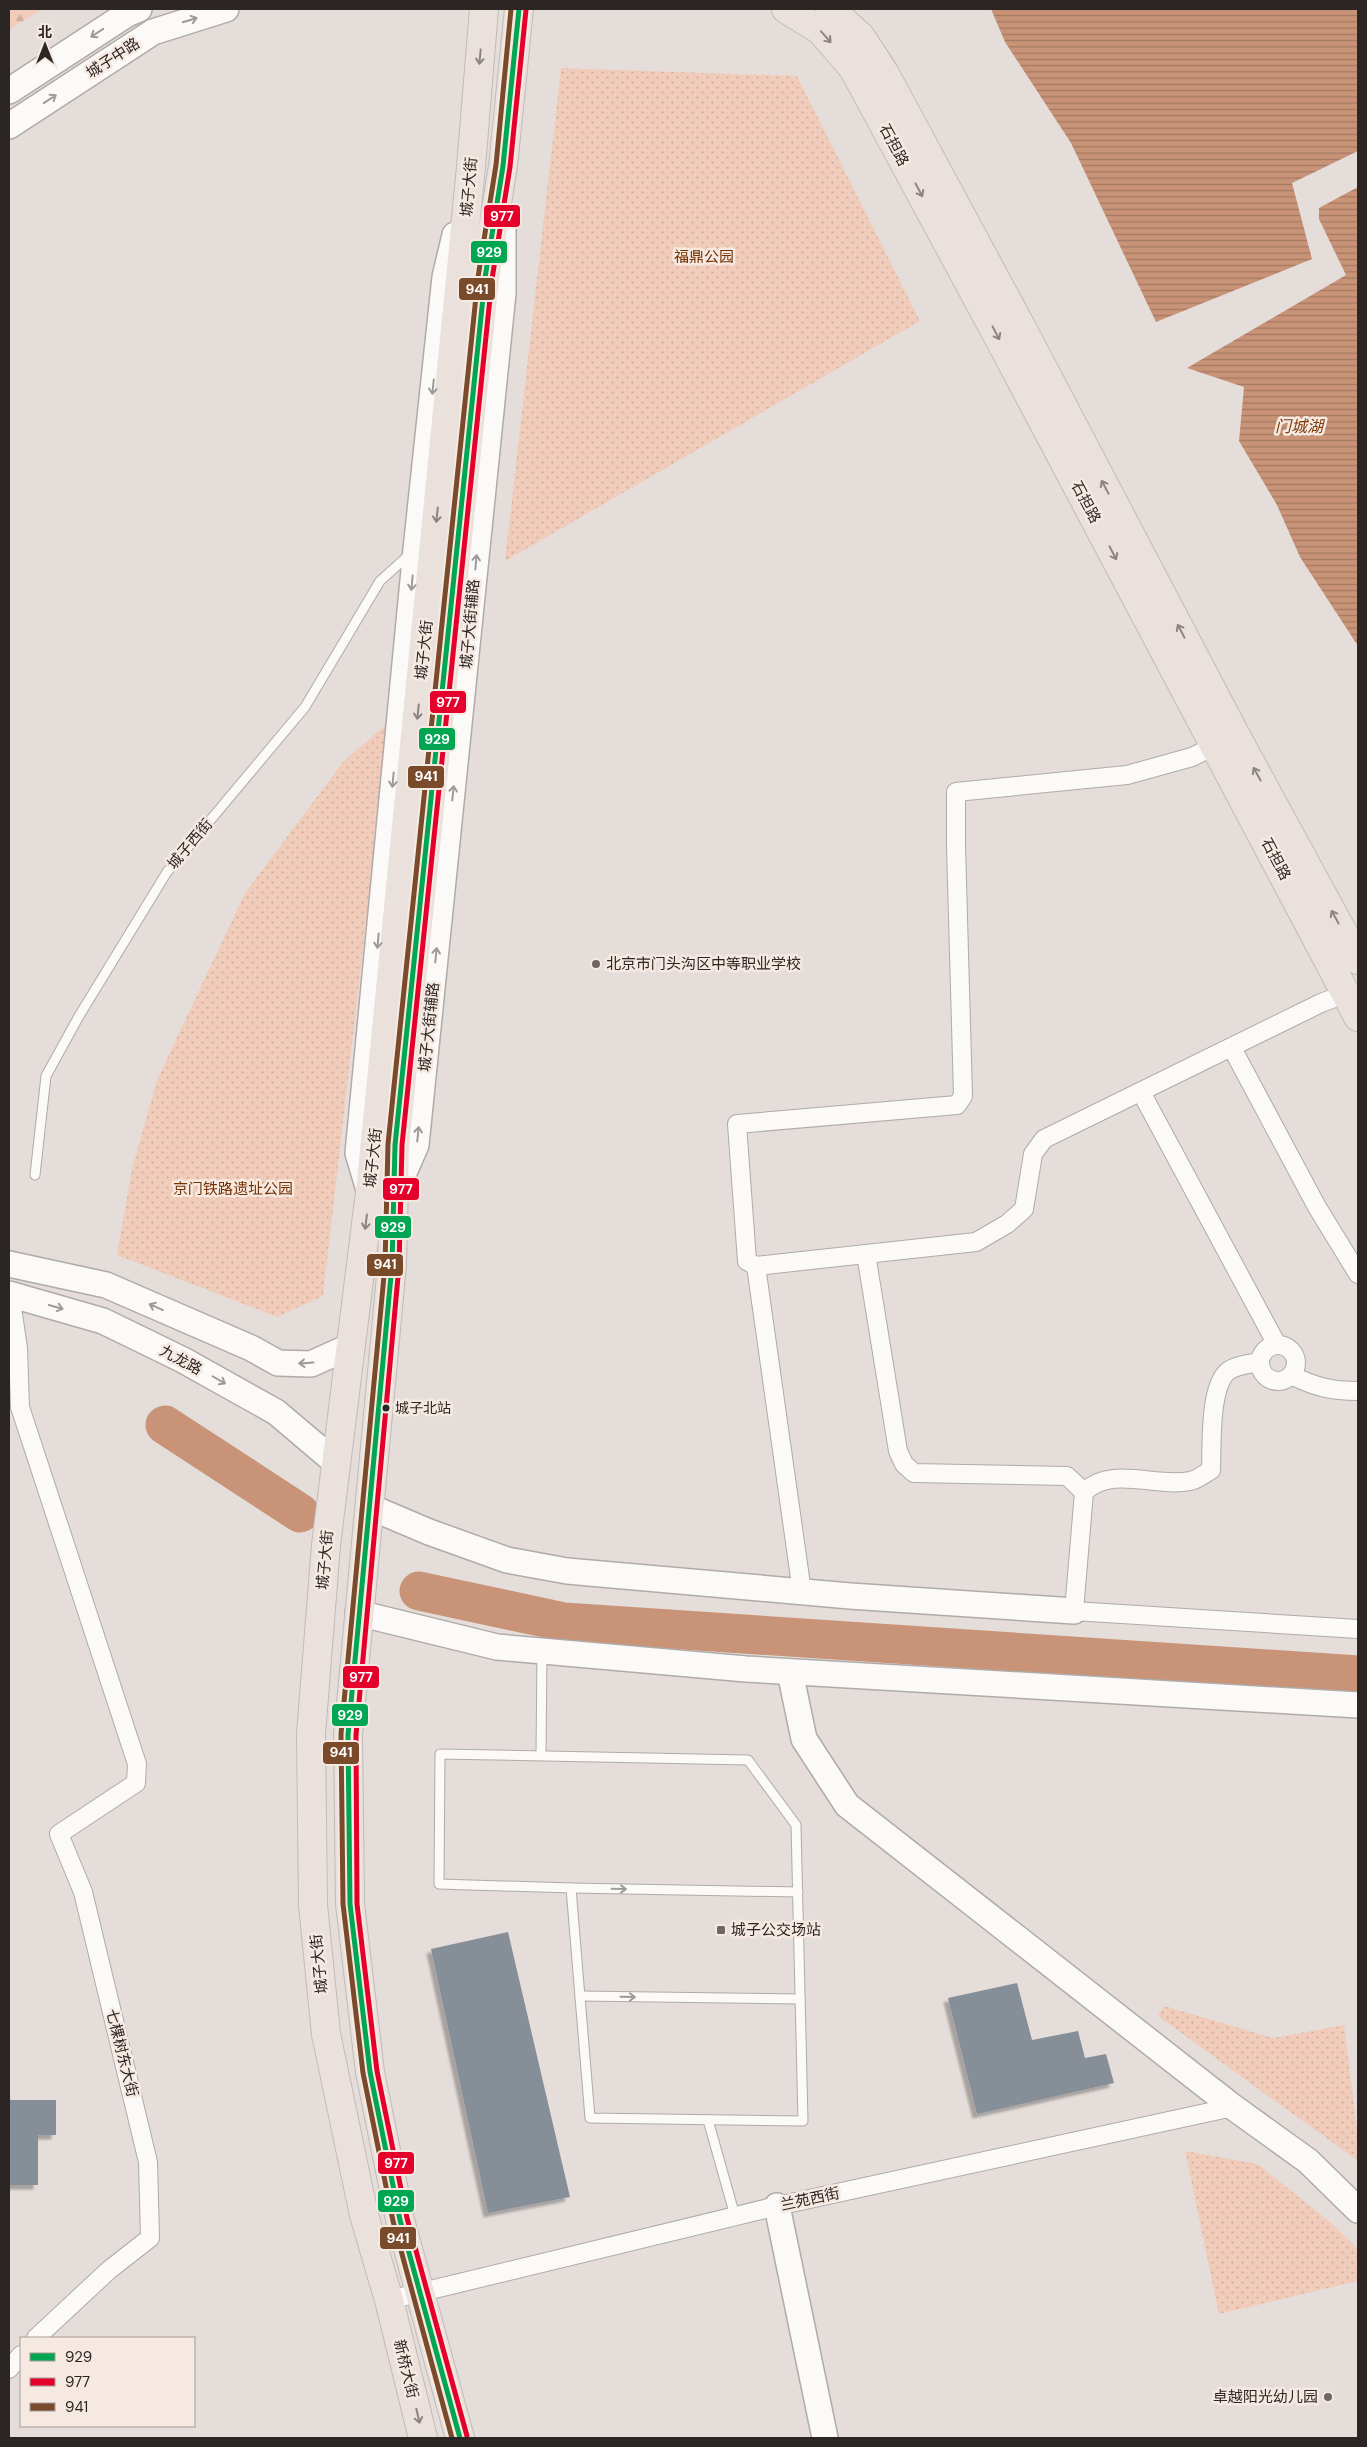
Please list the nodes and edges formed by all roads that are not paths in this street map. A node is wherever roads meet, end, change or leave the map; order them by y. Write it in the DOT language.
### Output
graph roads {
  1 [pos="139,9"];
  2 [pos="226,9"];
  3 [pos="484,9"];
  4 [pos="519,9"];
  5 [pos="786,9"];
  6 [pos="830,9"];
  7 [pos="9,91"];
  8 [pos="9,126"];
  9 [pos="471,167"];
  10 [pos="416,549"];
  11 [pos="1225,740"];
  12 [pos="1358,960"];
  13 [pos="1352,1005"];
  14 [pos="1232,1048"];
  15 [pos="1141,1092"];
  16 [pos="35,1174"];
  17 [pos="382,1194"];
  18 [pos="866,1254"];
  19 [pos="9,1264"];
  20 [pos="756,1266"];
  21 [pos="1358,1274"];
  22 [pos="9,1294"];
  23 [pos="1277,1345"];
  24 [pos="351,1346"];
  25 [pos="1260,1362"];
  26 [pos="1291,1375"];
  27 [pos="1358,1391"];
  28 [pos="335,1462"];
  29 [pos="1084,1492"];
  30 [pos="370,1506"];
  31 [pos="802,1592"];
  32 [pos="1074,1611"];
  33 [pos="358,1613"];
  34 [pos="1358,1629"];
  35 [pos="542,1651"];
  36 [pos="790,1672"];
  37 [pos="1358,1705"];
  38 [pos="540,1755"];
  39 [pos="571,1888"];
  40 [pos="798,1892"];
  41 [pos="580,1996"];
  42 [pos="800,1999"];
  43 [pos="1233,2107"];
  44 [pos="708,2120"];
  45 [pos="777,2206"];
  46 [pos="1358,2210"];
  47 [pos="734,2216"];
  48 [pos="419,2293"];
  49 [pos="389,2300"];
  50 [pos="37,2337"];
  51 [pos="20,2356"];
  52 [pos="9,2369"];
  53 [pos="423,2438"];
  54 [pos="460,2438"];
  55 [pos="825,2438"];
  1 -- 7 [label="street, 城子中路, one-way"];
  8 -- 2 [label="street, 城子中路, one-way"];
  3 -- 9 [label="main road, 城子大街, one-way"];
  17 -- 4 [label="main road, 城子大街, one-way"];
  5 -- 11 [label="main road, 石担路, one-way"];
  11 -- 6 [label="main road, 石担路, one-way"];
  9 -- 10 [label="street, one-way"];
  9 -- 17 [label="main road, 城子大街, one-way"];
  10 -- 16 [label="lane, 城子西街"];
  10 -- 17 [label="street, one-way"];
  12 -- 11 [label="main road, 石担路, one-way"];
  11 -- 13 [label="main road, 石担路"];
  11 -- 20 [label="street"];
  13 -- 14 [label="street"];
  14 -- 15 [label="street"];
  14 -- 21 [label="street"];
  15 -- 18 [label="street"];
  15 -- 23 [label="street"];
  17 -- 24 [label="main road, 城子大街, one-way"];
  17 -- 30 [label="main road, 城子大街"];
  18 -- 20 [label="street"];
  18 -- 29 [label="street"];
  24 -- 19 [label="street, one-way"];
  20 -- 31 [label="street"];
  22 -- 28 [label="street, 九龙路, one-way"];
  22 -- 50 [label="street, 七棵树东大街"];
  23 -- 25 [label="street"];
  23 -- 26 [label="street"];
  24 -- 28 [label="main road, 城子大街"];
  25 -- 26 [label="street"];
  25 -- 29 [label="street"];
  26 -- 27 [label="street"];
  28 -- 49 [label="main road, 城子大街"];
  29 -- 32 [label="street"];
  30 -- 31 [label="street"];
  30 -- 33 [label="main road, 城子大街"];
  31 -- 32 [label="street"];
  32 -- 34 [label="street"];
  33 -- 35 [label="street"];
  33 -- 48 [label="main road, 城子大街"];
  35 -- 36 [label="street"];
  35 -- 38 [label="lane"];
  36 -- 37 [label="street"];
  36 -- 43 [label="street"];
  38 -- 39 [label="lane"];
  38 -- 40 [label="lane"];
  39 -- 40 [label="lane, one-way"];
  39 -- 41 [label="lane"];
  40 -- 42 [label="lane"];
  41 -- 42 [label="lane, one-way"];
  41 -- 44 [label="lane"];
  42 -- 44 [label="lane"];
  43 -- 45 [label="street, 兰苑西街"];
  43 -- 46 [label="street"];
  44 -- 47 [label="lane"];
  45 -- 47 [label="street, 兰苑西街"];
  45 -- 55 [label="street"];
  47 -- 48 [label="street, 兰苑西街"];
  48 -- 49 [label="street, 兰苑西街"];
  48 -- 54 [label="main road"];
  49 -- 53 [label="main road, 新桥大街, one-way"];
  51 -- 52 [label="street"];
}
